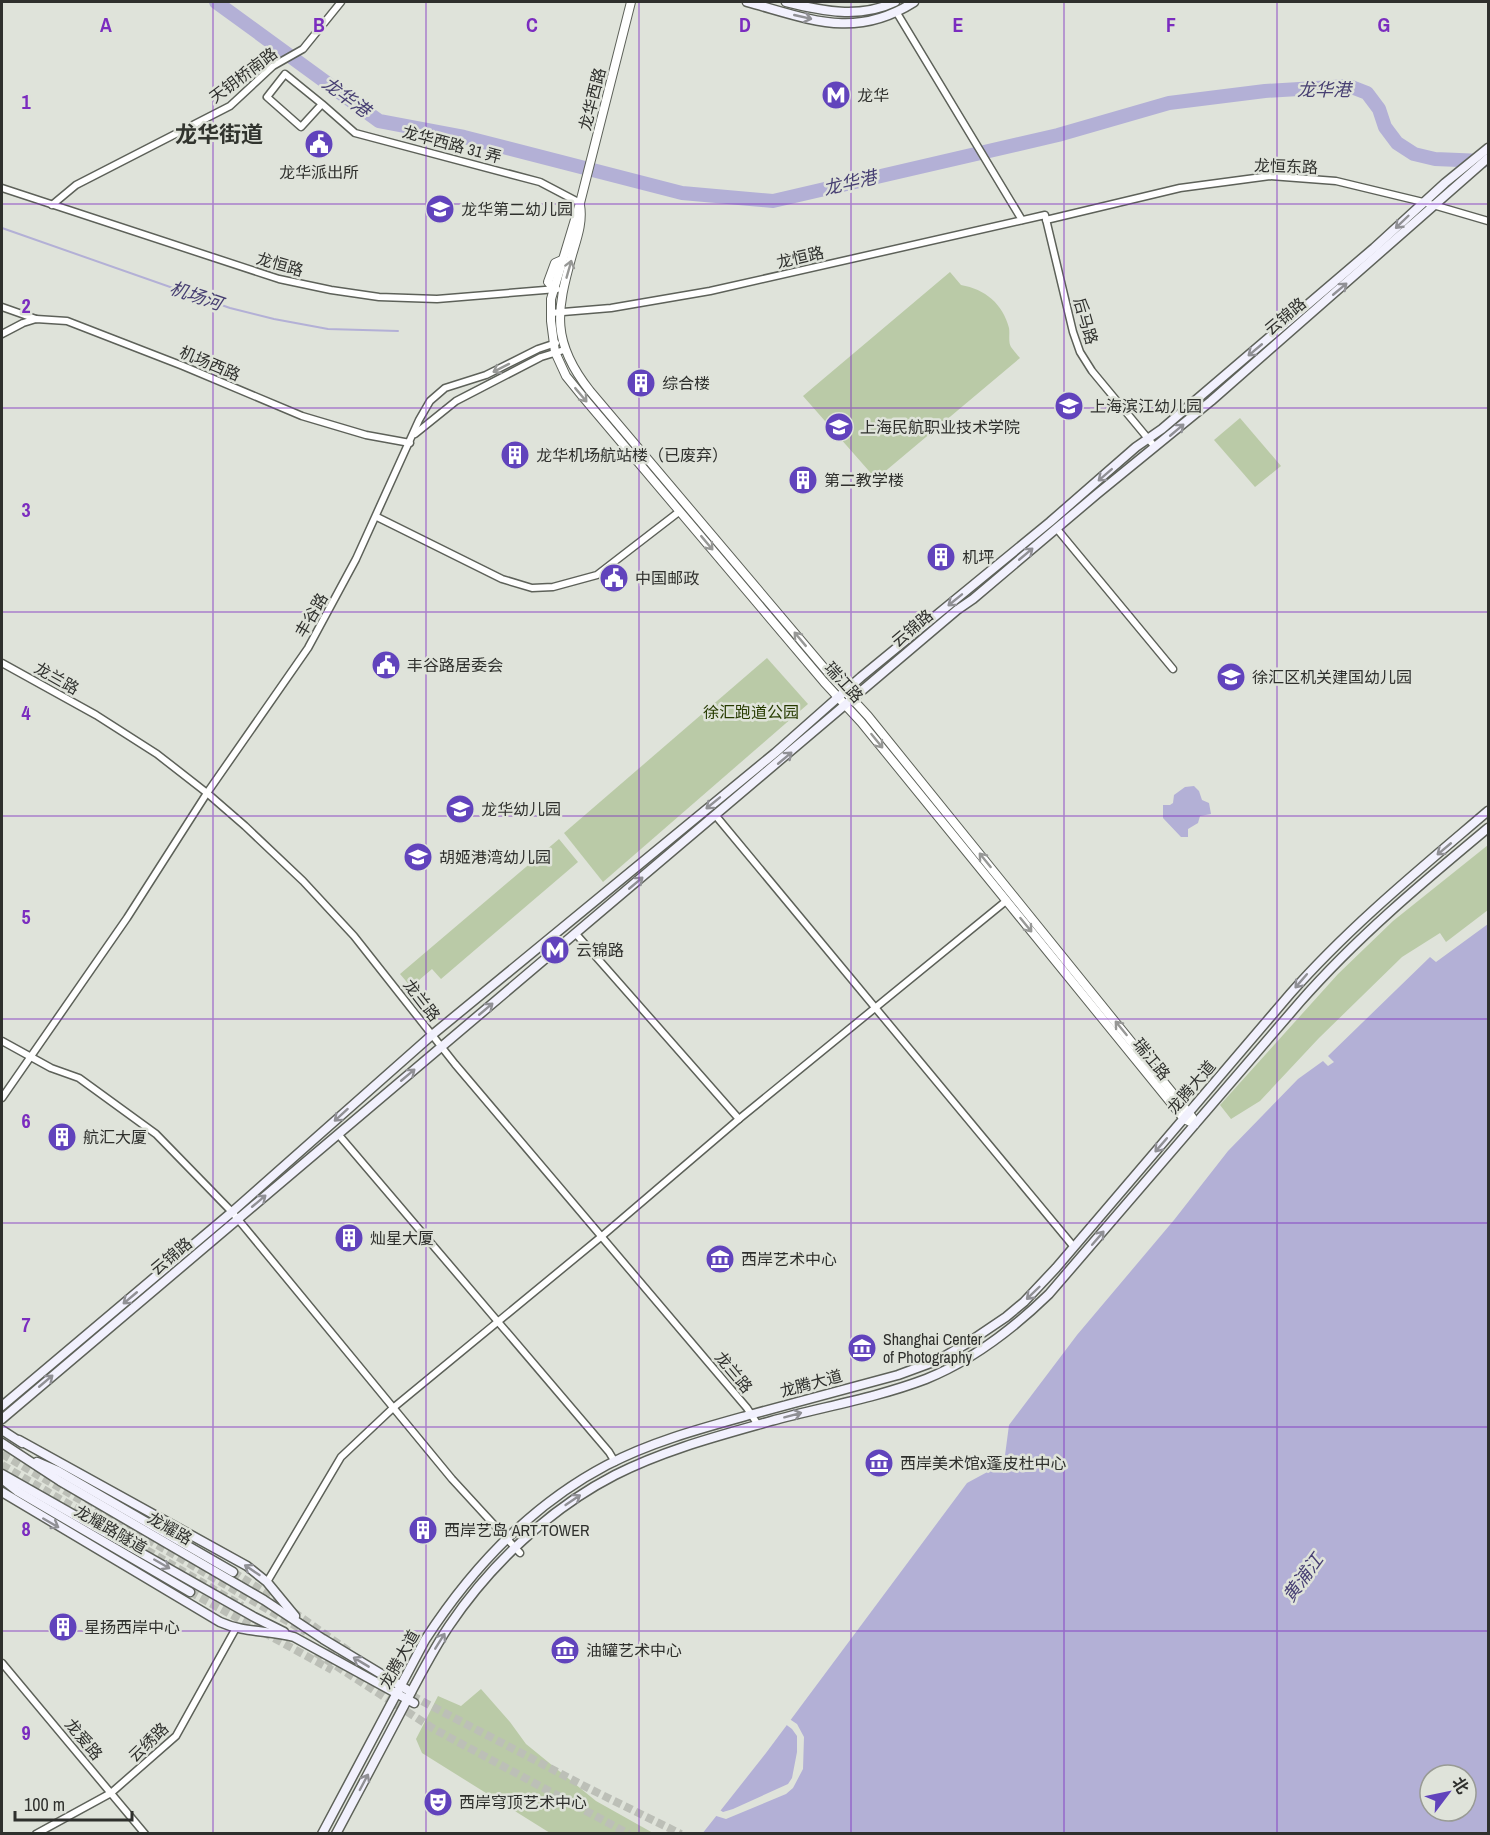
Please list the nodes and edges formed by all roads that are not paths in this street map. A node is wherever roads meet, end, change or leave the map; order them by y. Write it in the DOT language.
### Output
graph roads {
  1 [pos="341,2"];
  2 [pos="631,2"];
  3 [pos="747,2"];
  4 [pos="786,2"];
  5 [pos="895,2"];
  6 [pos="914,2"];
  7 [pos="897,13"];
  8 [pos="322,105"];
  9 [pos="1488,148"];
  10 [pos="1488,158"];
  11 [pos="2,188"];
  12 [pos="1423,202"];
  13 [pos="580,203"];
  14 [pos="52,205"];
  15 [pos="1434,205"];
  16 [pos="1045,217"];
  17 [pos="1022,220"];
  18 [pos="1488,221"];
  19 [pos="554,289"];
  20 [pos="563,289"];
  21 [pos="2,307"];
  22 [pos="560,315"];
  23 [pos="551,316"];
  24 [pos="36,319"];
  25 [pos="2,334"];
  26 [pos="559,347"];
  27 [pos="1149,438"];
  28 [pos="411,439"];
  29 [pos="1155,447"];
  30 [pos="680,511"];
  31 [pos="377,517"];
  32 [pos="1056,529"];
  33 [pos="2,663"];
  34 [pos="1173,669"];
  35 [pos="842,694"];
  36 [pos="849,702"];
  37 [pos="207,793"];
  38 [pos="1488,811"];
  39 [pos="716,816"];
  40 [pos="1488,828"];
  41 [pos="1006,901"];
  42 [pos="576,934"];
  43 [pos="876,1009"];
  44 [pos="432,1035"];
  45 [pos="2,1041"];
  46 [pos="441,1046"];
  47 [pos="31,1058"];
  48 [pos="2,1098"];
  49 [pos="1186,1115"];
  50 [pos="739,1119"];
  51 [pos="1195,1124"];
  52 [pos="338,1134"];
  53 [pos="235,1216"];
  54 [pos="602,1236"];
  55 [pos="1074,1247"];
  56 [pos="498,1322"];
  57 [pos="2,1406"];
  58 [pos="393,1408"];
  59 [pos="752,1414"];
  60 [pos="2,1419"];
  61 [pos="758,1425"];
  62 [pos="2,1430"];
  63 [pos="19,1440"];
  64 [pos="2,1443"];
  65 [pos="13,1450"];
  66 [pos="615,1462"];
  67 [pos="58,1471"];
  68 [pos="2,1474"];
  69 [pos="2,1479"];
  70 [pos="2,1484"];
  71 [pos="17,1491"];
  72 [pos="2,1492"];
  73 [pos="507,1539"];
  74 [pos="518,1551"];
  75 [pos="233,1572"];
  76 [pos="267,1582"];
  77 [pos="190,1592"];
  78 [pos="236,1628"];
  79 [pos="294,1637"];
  80 [pos="323,1639"];
  81 [pos="2,1663"];
  82 [pos="399,1690"];
  83 [pos="411,1698"];
  84 [pos="111,1793"];
  85 [pos="36,1833"];
  86 [pos="145,1833"];
  87 [pos="322,1833"];
  88 [pos="336,1833"];
  1 -- 14 [label="street, 天钥桥南路"];
  2 -- 13 [label="street, 龙华西路"];
  3 -- 7 [label="main road, one-way"];
  4 -- 5 [label="main road"];
  6 -- 7 [label="main road"];
  7 -- 17 [label="street"];
  8 -- 8 [label="street, 龙华西路 31 弄"];
  8 -- 13 [label="street, 龙华西路 31 弄"];
  9 -- 12 [label="main road, 云锦路"];
  10 -- 15 [label="main road, 云锦路"];
  11 -- 14 [label="street, 龙恒路"];
  12 -- 15 [label="street, 龙恒东路"];
  12 -- 16 [label="street, 龙恒东路"];
  12 -- 27 [label="main road, 云锦路, one-way"];
  13 -- 19 [label="street, 龙华西路"];
  20 -- 13 [label="street, 龙华西路, one-way"];
  14 -- 19 [label="street, 龙恒路"];
  15 -- 18 [label="street, 龙恒东路"];
  29 -- 15 [label="main road, 云锦路, one-way"];
  16 -- 17 [label="street, 龙恒路"];
  16 -- 27 [label="street, 后马路"];
  17 -- 22 [label="street, 龙恒路"];
  19 -- 20 [label="street, 龙恒路"];
  19 -- 23 [label="street, 龙华西路"];
  20 -- 22 [label="street, 龙华西路"];
  21 -- 24 [label="street"];
  22 -- 23 [label="street, 龙恒路"];
  22 -- 26 [label="street, 龙华西路"];
  23 -- 26 [label="street, 龙华西路"];
  24 -- 25 [label="street, 机场西路"];
  24 -- 28 [label="street, 机场西路"];
  26 -- 28 [label="street, 丰谷路"];
  26 -- 28 [label="street, 丰谷路, one-way"];
  26 -- 30 [label="street, 瑞江路, one-way"];
  35 -- 26 [label="street, 瑞江路, one-way"];
  27 -- 29 [label="street, 后马路"];
  27 -- 35 [label="main road, 云锦路, one-way"];
  28 -- 31 [label="street, 丰谷路"];
  29 -- 32 [label="main road, 云锦路"];
  30 -- 31 [label="street"];
  30 -- 35 [label="street, 瑞江路, one-way"];
  31 -- 37 [label="street, 丰谷路"];
  32 -- 34 [label="street"];
  36 -- 32 [label="main road, 云锦路, one-way"];
  33 -- 37 [label="street, 龙兰路"];
  35 -- 36 [label="street, 瑞江路"];
  35 -- 44 [label="main road, 云锦路, one-way"];
  39 -- 36 [label="main road, 云锦路, one-way"];
  36 -- 41 [label="street, 瑞江路, one-way"];
  49 -- 36 [label="street, 瑞江路, one-way"];
  37 -- 44 [label="street, 龙兰路"];
  37 -- 47 [label="street, 丰谷路"];
  38 -- 49 [label="main road, 龙腾大道, one-way"];
  42 -- 39 [label="main road, 云锦路, one-way"];
  39 -- 43 [label="street"];
  40 -- 51 [label="main road, 龙腾大道"];
  41 -- 43 [label="street"];
  41 -- 49 [label="street, 瑞江路, one-way"];
  46 -- 42 [label="main road, 云锦路, one-way"];
  42 -- 50 [label="street"];
  43 -- 50 [label="street"];
  43 -- 55 [label="street"];
  44 -- 46 [label="street, 龙兰路"];
  44 -- 53 [label="main road, 云锦路, one-way"];
  45 -- 47 [label="street"];
  52 -- 46 [label="main road, 云锦路, one-way"];
  46 -- 54 [label="street, 龙兰路"];
  47 -- 48 [label="street"];
  47 -- 53 [label="street"];
  49 -- 51 [label="street, 瑞江路"];
  49 -- 55 [label="main road, 龙腾大道, one-way"];
  50 -- 54 [label="street"];
  61 -- 51 [label="main road, 龙腾大道, one-way"];
  53 -- 52 [label="main road, 云锦路, one-way"];
  52 -- 56 [label="street"];
  53 -- 57 [label="main road, 云锦路, one-way"];
  53 -- 58 [label="street"];
  60 -- 53 [label="main road, 云锦路, one-way"];
  54 -- 56 [label="street"];
  54 -- 59 [label="street, 龙兰路"];
  55 -- 59 [label="main road, 龙腾大道, one-way"];
  56 -- 58 [label="street"];
  56 -- 66 [label="street"];
  58 -- 73 [label="street"];
  58 -- 76 [label="street"];
  59 -- 61 [label="street, 龙兰路"];
  59 -- 66 [label="main road, 龙腾大道"];
  74 -- 61 [label="main road, 龙腾大道, one-way"];
  62 -- 63 [label="main road, 龙耀路隧道"];
  63 -- 67 [label="main road, 龙耀路隧道"];
  76 -- 63 [label="main road, 龙耀路, one-way"];
  64 -- 65 [label="main road, 龙耀路"];
  65 -- 67 [label="main road, 龙耀路隧道"];
  65 -- 80 [label="main road, 龙耀路"];
  66 -- 73 [label="main road, 龙腾大道"];
  67 -- 75 [label="main road, 龙耀路隧道"];
  68 -- 79 [label="main road, 龙耀路, one-way"];
  69 -- 71 [label="main road, 龙耀路隧道"];
  70 -- 71 [label="main road, 龙耀路隧道"];
  71 -- 77 [label="main road, 龙耀路隧道"];
  72 -- 78 [label="main road, 龙耀路, one-way"];
  73 -- 74 [label="street"];
  73 -- 82 [label="main road, 龙腾大道"];
  83 -- 74 [label="main road, 龙腾大道, one-way"];
  76 -- 80 [label="main road, 龙耀路"];
  78 -- 79 [label="main road, 龙耀路"];
  78 -- 84 [label="street, 云绣路"];
  79 -- 82 [label="main road, 龙耀路"];
  82 -- 80 [label="main road, 龙耀路, one-way"];
  81 -- 84 [label="street, 龙爱路"];
  82 -- 83 [label="main road, 龙耀路"];
  82 -- 87 [label="main road, 龙腾大道"];
  88 -- 83 [label="main road, 龙腾大道, one-way"];
  84 -- 85 [label="street, 云绣路"];
  84 -- 86 [label="street, 龙爱路"];
}
